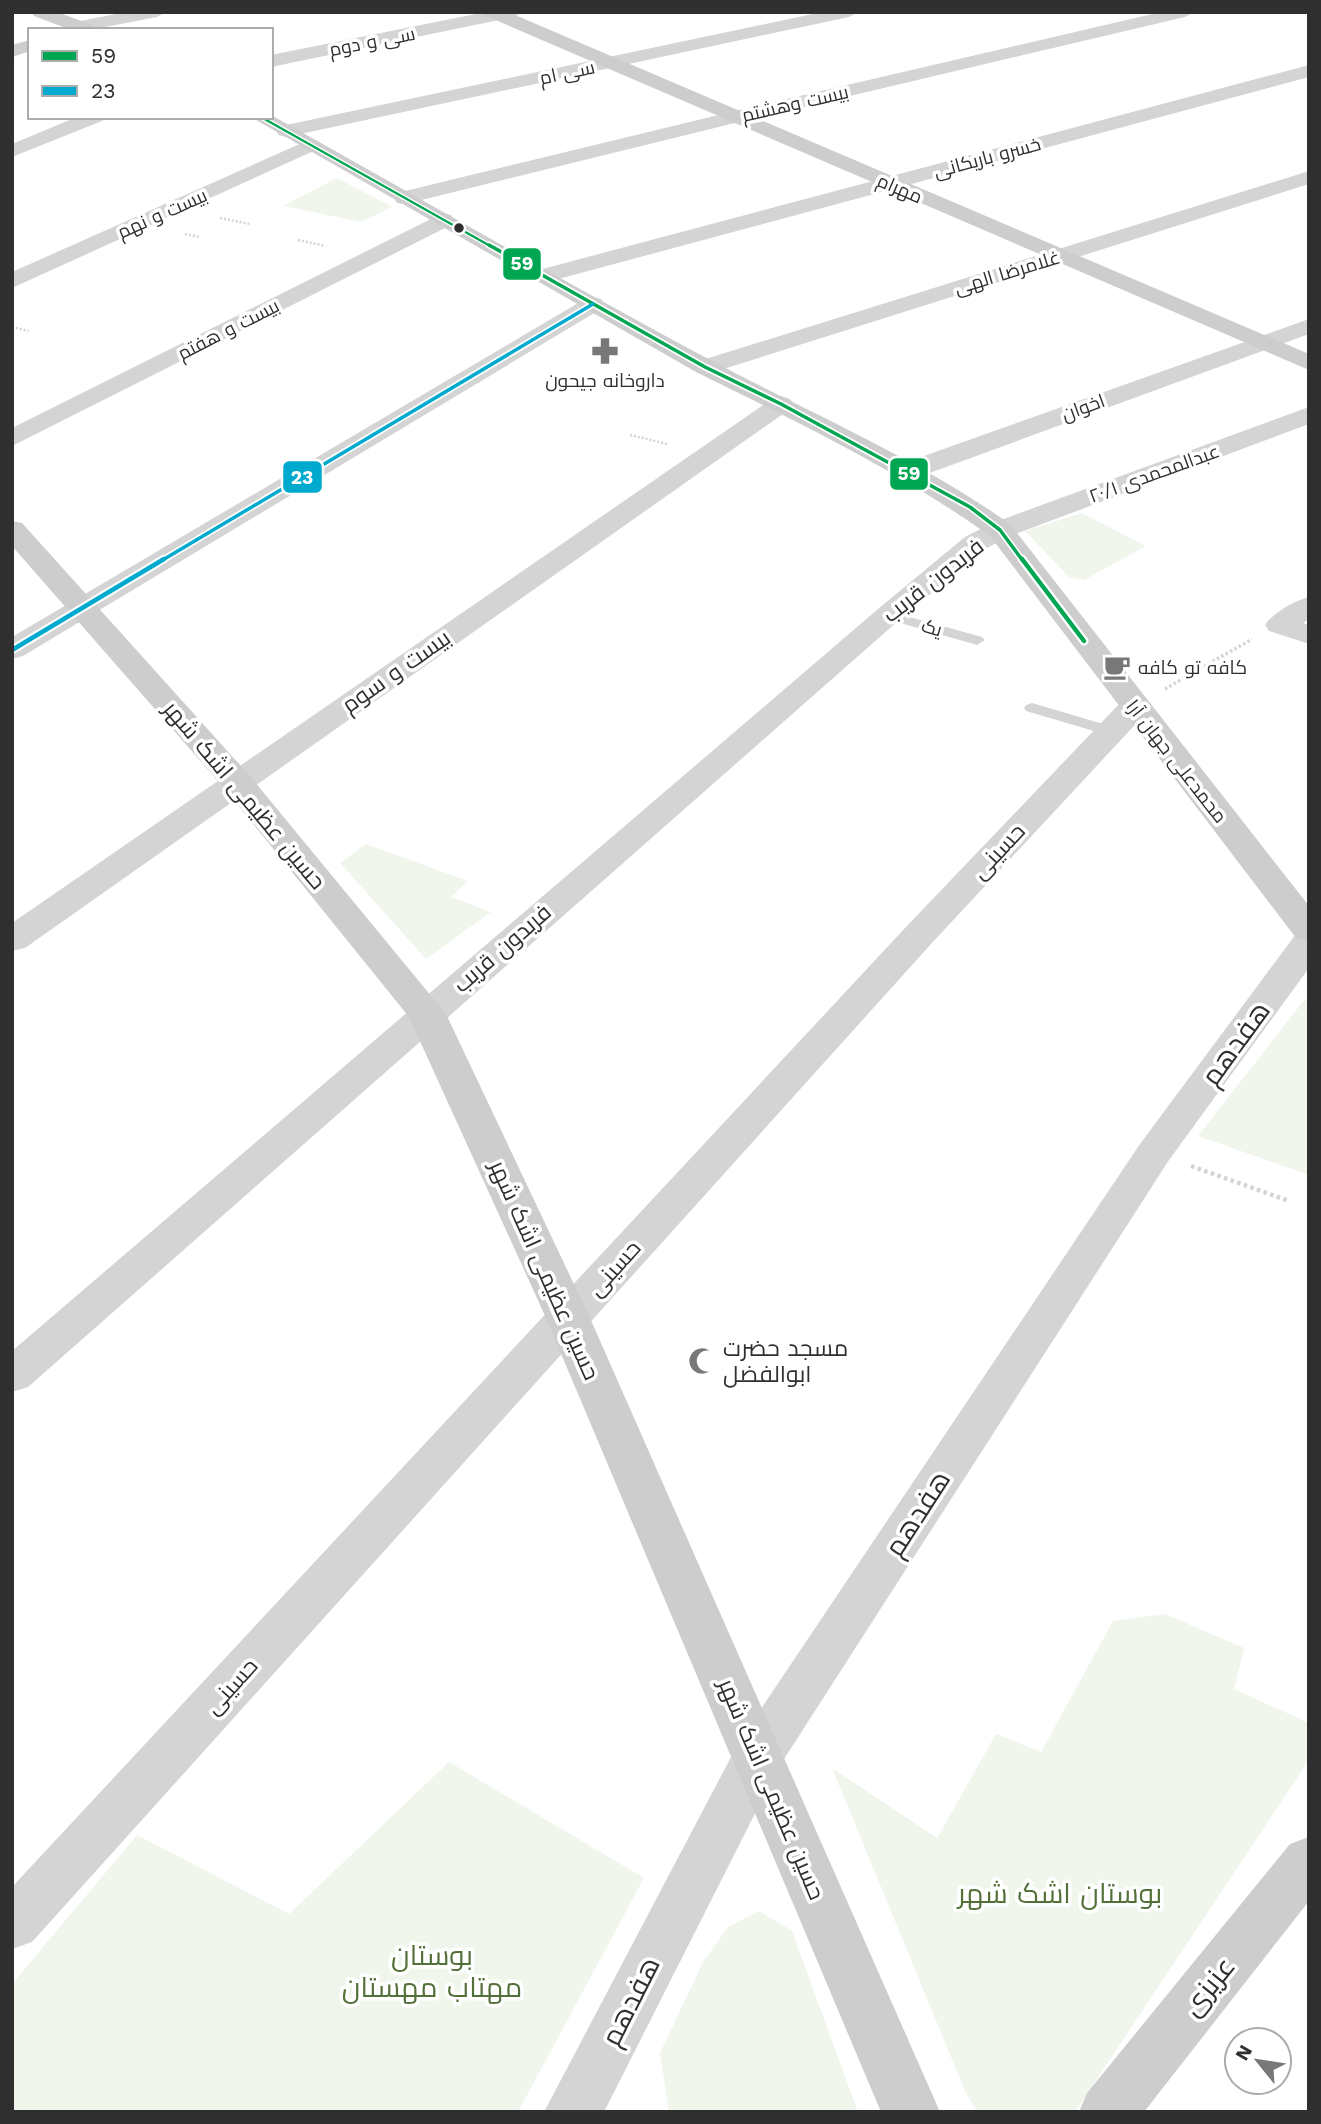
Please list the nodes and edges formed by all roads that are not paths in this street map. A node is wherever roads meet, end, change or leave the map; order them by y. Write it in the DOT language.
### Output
graph roads {
  1 [pos="40,12"];
  2 [pos="157,12"];
  3 [pos="849,12"];
  4 [pos="1185,12"];
  5 [pos="501,13"];
  6 [pos="78,27"];
  7 [pos="273,61"];
  8 [pos="609,63"];
  9 [pos="1309,71"];
  10 [pos="1264,83"];
  11 [pos="1298,92"];
  12 [pos="735,117"];
  13 [pos="90,119"];
  14 [pos="265,119"];
  15 [pos="286,131"];
  16 [pos="311,145"];
  17 [pos="12,151"];
  18 [pos="1309,177"];
  19 [pos="890,183"];
  20 [pos="405,198"];
  21 [pos="443,220"];
  22 [pos="1058,256"];
  23 [pos="543,276"];
  24 [pos="12,281"];
  25 [pos="593,304"];
  26 [pos="1309,326"];
  27 [pos="1259,342"];
  28 [pos="1309,363"];
  29 [pos="705,367"];
  30 [pos="781,404"];
  31 [pos="1309,415"];
  32 [pos="12,438"];
  33 [pos="906,472"];
  34 [pos="13,527"];
  35 [pos="1000,530"];
  36 [pos="1309,606"];
  37 [pos="83,610"];
  38 [pos="888,615"];
  39 [pos="1309,635"];
  40 [pos="977,640"];
  41 [pos="12,650"];
  42 [pos="1032,708"];
  43 [pos="1123,719"];
  44 [pos="237,782"];
  45 [pos="1309,930"];
  46 [pos="12,940"];
  47 [pos="1309,942"];
  48 [pos="427,1014"];
  49 [pos="568,1318"];
  50 [pos="12,1376"];
  51 [pos="758,1755"];
  52 [pos="1309,1860"];
  53 [pos="12,1925"];
  54 [pos="573,2112"];
  55 [pos="911,2112"];
  56 [pos="1108,2112"];
  1 -- 6 [label="street"];
  2 -- 6 [label="street"];
  3 -- 8 [label="street, سی ام"];
  4 -- 12 [label="street, بیست وهشتم"];
  5 -- 7 [label="street, سی و دوم"];
  5 -- 8 [label="street, مهرام"];
  8 -- 12 [label="street, مهرام"];
  8 -- 15 [label="street, سی ام"];
  9 -- 10 [label="street, خسرو باریکانی"];
  10 -- 11 [label="street"];
  10 -- 19 [label="street, خسرو باریکانی"];
  12 -- 19 [label="street, مهرام"];
  12 -- 20 [label="street, بیست وهشتم"];
  13 -- 17 [label="street"];
  14 -- 15 [label="street, محمدعلی جهان آرا"];
  15 -- 16 [label="street, محمدعلی جهان آرا"];
  16 -- 20 [label="street, محمدعلی جهان آرا"];
  16 -- 24 [label="street, بیست و نهم"];
  18 -- 22 [label="street, غلامرضا الهی"];
  19 -- 22 [label="street, مهرام"];
  19 -- 23 [label="street, خسرو باریکانی"];
  20 -- 21 [label="street, محمدعلی جهان آرا"];
  21 -- 23 [label="street, محمدعلی جهان آرا"];
  21 -- 32 [label="street, بیست و هفتم"];
  22 -- 27 [label="street, مهرام"];
  22 -- 29 [label="street, غلامرضا الهی"];
  23 -- 25 [label="street, محمدعلی جهان آرا"];
  25 -- 29 [label="street, محمدعلی جهان آرا"];
  25 -- 37 [label="street"];
  26 -- 27 [label="street, اخوان"];
  27 -- 28 [label="street, مهرام"];
  27 -- 33 [label="street, اخوان"];
  29 -- 30 [label="street, محمدعلی جهان آرا"];
  30 -- 33 [label="street, محمدعلی جهان آرا"];
  30 -- 44 [label="street, بیست و سوم"];
  31 -- 35 [label="street, عبدالمحمدی ۲۰/۱"];
  33 -- 35 [label="street, محمدعلی جهان آرا"];
  34 -- 37 [label="street, حسین عظیمی اشک شهر"];
  35 -- 38 [label="street, فریدون قریب"];
  35 -- 43 [label="street, محمدعلی جهان آرا"];
  36 -- 39 [label="street"];
  37 -- 41 [label="street"];
  37 -- 44 [label="street, حسین عظیمی اشک شهر"];
  38 -- 40 [label="lane, یک"];
  38 -- 48 [label="street, فریدون قریب"];
  42 -- 43 [label="lane"];
  43 -- 45 [label="street, محمدعلی جهان آرا"];
  43 -- 49 [label="street, حسینی"];
  44 -- 46 [label="street, بیست و سوم"];
  44 -- 48 [label="street, حسین عظیمی اشک شهر"];
  47 -- 51 [label="street, هفدهم"];
  48 -- 49 [label="street, حسین عظیمی اشک شهر"];
  48 -- 50 [label="street, فریدون قریب"];
  49 -- 51 [label="street, حسین عظیمی اشک شهر"];
  49 -- 53 [label="street, حسینی"];
  51 -- 54 [label="street, هفدهم"];
  51 -- 55 [label="street, حسین عظیمی اشک شهر"];
  52 -- 56 [label="street, عزیزی"];
}
